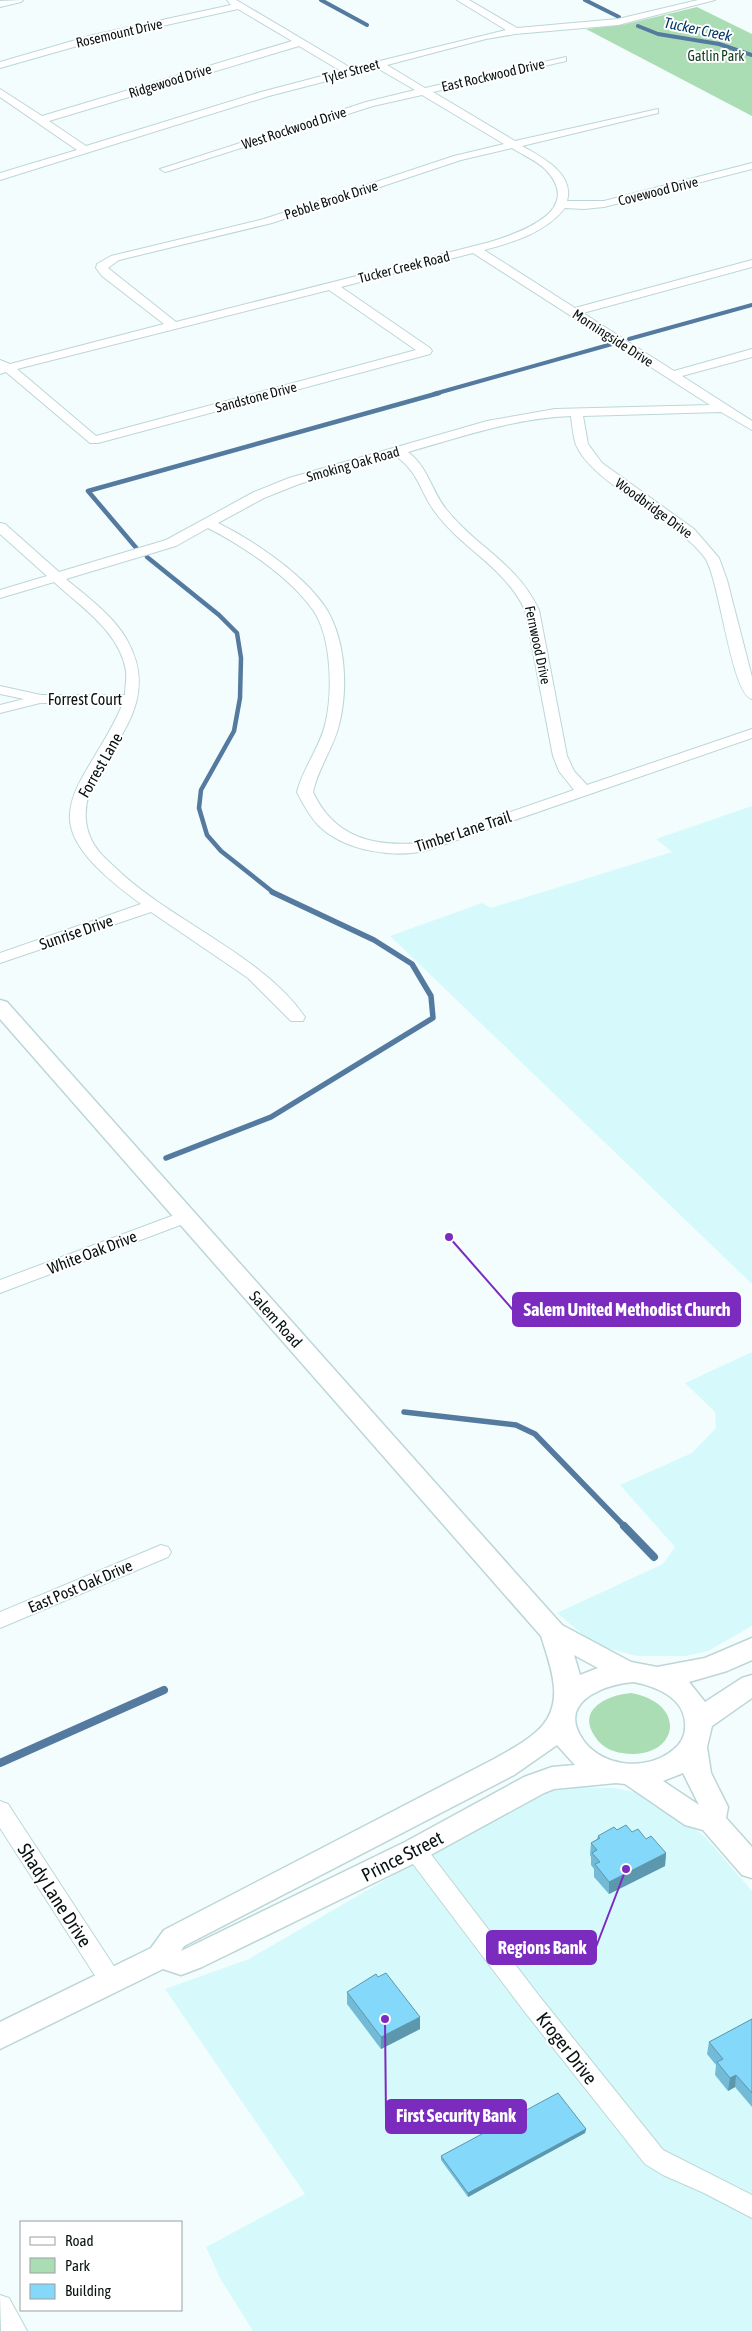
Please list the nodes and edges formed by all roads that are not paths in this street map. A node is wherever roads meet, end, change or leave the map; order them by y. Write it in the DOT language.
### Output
graph roads {
  1 [pos="18,0"];
  2 [pos="229,0"];
  3 [pos="462,0"];
  4 [pos="710,0"];
  5 [pos="0,4"];
  6 [pos="240,6"];
  7 [pos="515,30"];
  8 [pos="300,42"];
  9 [pos="562,59"];
  10 [pos="378,64"];
  11 [pos="0,65"];
  12 [pos="349,71"];
  13 [pos="424,90"];
  14 [pos="0,92"];
  15 [pos="654,111"];
  16 [pos="40,120"];
  17 [pos="514,145"];
  18 [pos="86,151"];
  19 [pos="752,166"];
  20 [pos="165,169"];
  21 [pos="0,177"];
  22 [pos="562,204"];
  23 [pos="475,249"];
  24 [pos="752,263"];
  25 [pos="332,286"];
  26 [pos="573,312"];
  27 [pos="174,326"];
  28 [pos="752,352"];
  29 [pos="3,366"];
  30 [pos="672,375"];
  31 [pos="723,408"];
  32 [pos="576,412"];
  33 [pos="752,426"];
  34 [pos="398,451"];
  35 [pos="210,524"];
  36 [pos="0,526"];
  37 [pos="56,578"];
  38 [pos="0,594"];
  39 [pos="0,690"];
  40 [pos="752,695"];
  41 [pos="131,699"];
  42 [pos="40,700"];
  43 [pos="0,710"];
  44 [pos="752,733"];
  45 [pos="584,790"];
  46 [pos="152,906"];
  47 [pos="0,958"];
  48 [pos="0,1006"];
  49 [pos="297,1017"];
  50 [pos="185,1216"];
  51 [pos="0,1287"];
  52 [pos="161,1552"];
  53 [pos="0,1620"];
  54 [pos="553,1632"];
  55 [pos="752,1648"];
  56 [pos="627,1672"];
  57 [pos="658,1677"];
  58 [pos="752,1685"];
  59 [pos="566,1709"];
  60 [pos="696,1735"];
  61 [pos="624,1774"];
  62 [pos="0,1810"];
  63 [pos="712,1821"];
  64 [pos="416,1850"];
  65 [pos="752,1867"];
  66 [pos="297,1874"];
  67 [pos="161,1956"];
  68 [pos="192,1958"];
  69 [pos="111,1981"];
  70 [pos="0,2036"];
  71 [pos="752,2207"];
  72 [pos="0,2306"];
  73 [pos="14,2331"];
  1 -- 5 [label="street"];
  2 -- 6 [label="street"];
  3 -- 7 [label="street"];
  4 -- 7 [label="street, Tyler Street"];
  6 -- 8 [label="street"];
  6 -- 11 [label="street, Rosemount Drive"];
  7 -- 10 [label="street, Tyler Street"];
  8 -- 12 [label="street"];
  8 -- 16 [label="street, Ridgewood Drive"];
  9 -- 13 [label="street, East Rockwood Drive"];
  10 -- 12 [label="street, Tyler Street"];
  10 -- 13 [label="street"];
  12 -- 18 [label="street, Tyler Street"];
  13 -- 17 [label="street"];
  13 -- 20 [label="street, West Rockwood Drive"];
  14 -- 16 [label="street"];
  15 -- 17 [label="street, Pebble Brook Drive"];
  16 -- 18 [label="street"];
  17 -- 22 [label="street"];
  17 -- 27 [label="street, Pebble Brook Drive"];
  18 -- 21 [label="street, Tyler Street"];
  19 -- 22 [label="street, Covewood Drive"];
  22 -- 23 [label="street, Tucker Creek Road"];
  23 -- 25 [label="street, Tucker Creek Road"];
  23 -- 26 [label="street, Morningside Drive"];
  24 -- 26 [label="street"];
  25 -- 27 [label="street, Tucker Creek Road"];
  25 -- 29 [label="street, Sandstone Drive"];
  26 -- 30 [label="street, Morningside Drive"];
  27 -- 29 [label="street, Tucker Creek Road"];
  28 -- 30 [label="street"];
  30 -- 31 [label="street, Morningside Drive"];
  31 -- 32 [label="street, Smoking Oak Road"];
  31 -- 33 [label="street, Morningside Drive"];
  32 -- 34 [label="street, Smoking Oak Road"];
  32 -- 40 [label="street, Woodbridge Drive"];
  34 -- 35 [label="street, Smoking Oak Road"];
  34 -- 45 [label="street, Fernwood Drive"];
  35 -- 37 [label="street, Smoking Oak Road"];
  35 -- 45 [label="street, Timber Lane Trail"];
  36 -- 37 [label="street, Forrest Lane"];
  37 -- 38 [label="street, Smoking Oak Road"];
  37 -- 41 [label="street, Forrest Lane"];
  39 -- 42 [label="street, Forrest Court"];
  41 -- 42 [label="street, Forrest Court"];
  41 -- 46 [label="street, Forrest Lane"];
  42 -- 43 [label="street, Forrest Court"];
  44 -- 45 [label="street, Timber Lane Trail"];
  46 -- 47 [label="street, Sunrise Drive"];
  46 -- 49 [label="street, Forrest Lane"];
  48 -- 50 [label="main road, Salem Road"];
  50 -- 51 [label="street, White Oak Drive"];
  50 -- 54 [label="main road, Salem Road"];
  52 -- 53 [label="street, East Post Oak Drive"];
  54 -- 56 [label="main road, Salem Road"];
  54 -- 59 [label="main road, Salem Road"];
  55 -- 57 [label="main road"];
  56 -- 57 [label="main road"];
  56 -- 59 [label="main road"];
  57 -- 60 [label="main road"];
  58 -- 60 [label="main road"];
  59 -- 61 [label="main road"];
  59 -- 66 [label="main road, Prince Street"];
  60 -- 61 [label="main road"];
  60 -- 63 [label="main road"];
  61 -- 63 [label="main road"];
  61 -- 64 [label="main road, Prince Street"];
  62 -- 69 [label="street, Shady Lane Drive"];
  63 -- 65 [label="main road"];
  64 -- 68 [label="main road, Prince Street"];
  64 -- 71 [label="street, Kroger Drive"];
  66 -- 67 [label="main road, Prince Street"];
  66 -- 68 [label="main road, Prince Street"];
  67 -- 68 [label="main road, Prince Street"];
  67 -- 69 [label="main road, Prince Street"];
  69 -- 70 [label="main road, Prince Street"];
  72 -- 73 [label="street"];
}
